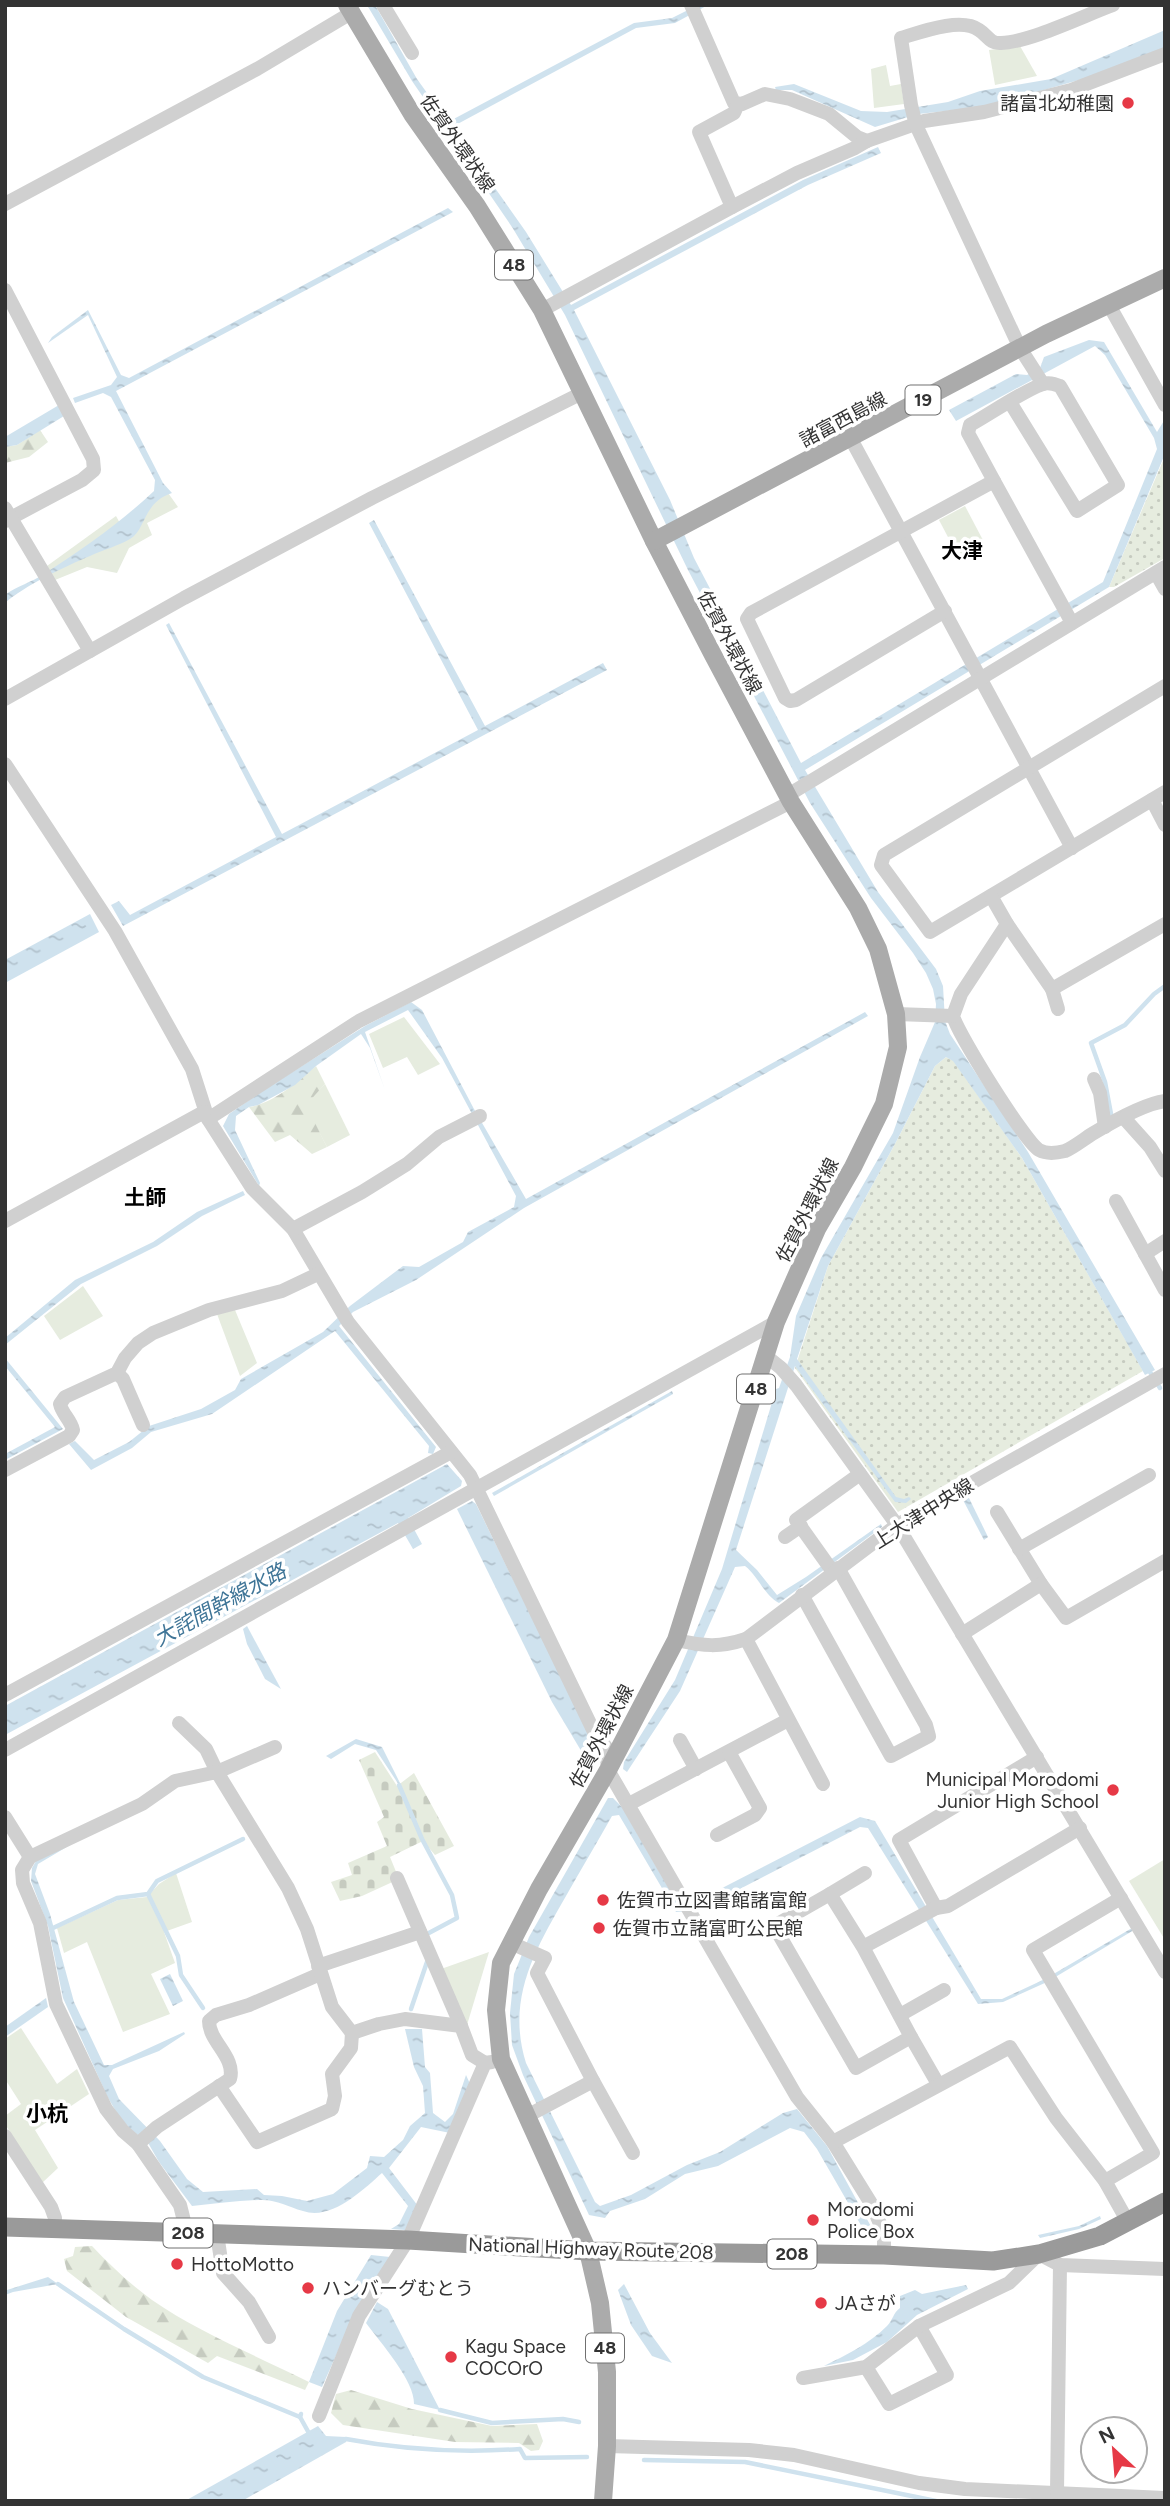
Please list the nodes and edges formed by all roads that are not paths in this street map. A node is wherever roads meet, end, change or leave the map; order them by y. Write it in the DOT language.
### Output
graph roads {
  1 [pos="383,5"];
  2 [pos="1113,5"];
  3 [pos="349,9"];
  4 [pos="694,10"];
  5 [pos="412,53"];
  6 [pos="1165,54"];
  7 [pos="738,104"];
  8 [pos="914,116"];
  9 [pos="867,141"];
  10 [pos="5,204"];
  11 [pos="732,207"];
  12 [pos="1165,278"];
  13 [pos="5,290"];
  14 [pos="1109,305"];
  15 [pos="548,306"];
  16 [pos="1020,348"];
  17 [pos="1043,384"];
  18 [pos="582,393"];
  19 [pos="1010,402"];
  20 [pos="1165,405"];
  21 [pos="851,439"];
  22 [pos="994,481"];
  23 [pos="7,515"];
  24 [pos="901,531"];
  25 [pos="660,538"];
  26 [pos="1160,570"];
  27 [pos="1165,589"];
  28 [pos="945,611"];
  29 [pos="1067,614"];
  30 [pos="90,651"];
  31 [pos="976,668"];
  32 [pos="1165,686"];
  33 [pos="5,699"];
  34 [pos="5,764"];
  35 [pos="1029,768"];
  36 [pos="1165,792"];
  37 [pos="792,795"];
  38 [pos="1152,800"];
  39 [pos="1165,825"];
  40 [pos="1072,848"];
  41 [pos="991,896"];
  42 [pos="1165,923"];
  43 [pos="1007,924"];
  44 [pos="1052,989"];
  45 [pos="1058,1009"];
  46 [pos="896,1014"];
  47 [pos="953,1016"];
  48 [pos="1094,1079"];
  49 [pos="1165,1101"];
  50 [pos="206,1116"];
  51 [pos="477,1117"];
  52 [pos="1124,1118"];
  53 [pos="1105,1127"];
  54 [pos="1165,1171"];
  55 [pos="1116,1201"];
  56 [pos="5,1221"];
  57 [pos="293,1229"];
  58 [pos="1165,1241"];
  59 [pos="1144,1254"];
  60 [pos="318,1274"];
  61 [pos="1165,1290"];
  62 [pos="776,1322"];
  63 [pos="766,1356"];
  64 [pos="117,1373"];
  65 [pos="1164,1374"];
  66 [pos="143,1425"];
  67 [pos="451,1452"];
  68 [pos="5,1470"];
  69 [pos="860,1474"];
  70 [pos="1149,1475"];
  71 [pos="477,1487"];
  72 [pos="997,1512"];
  73 [pos="897,1525"];
  74 [pos="801,1526"];
  75 [pos="785,1537"];
  76 [pos="1019,1549"];
  77 [pos="1165,1561"];
  78 [pos="836,1570"];
  79 [pos="1041,1584"];
  80 [pos="802,1595"];
  81 [pos="962,1633"];
  82 [pos="746,1639"];
  83 [pos="682,1641"];
  84 [pos="5,1695"];
  85 [pos="788,1720"];
  86 [pos="179,1723"];
  87 [pos="680,1740"];
  88 [pos="275,1747"];
  89 [pos="5,1750"];
  90 [pos="729,1752"];
  91 [pos="1037,1757"];
  92 [pos="696,1769"];
  93 [pos="608,1770"];
  94 [pos="217,1772"];
  95 [pos="823,1784"];
  96 [pos="629,1804"];
  97 [pos="5,1817"];
  98 [pos="1080,1828"];
  99 [pos="717,1835"];
  100 [pos="30,1857"];
  101 [pos="865,1872"];
  102 [pos="397,1878"];
  103 [pos="830,1894"];
  104 [pos="1121,1898"];
  105 [pos="936,1908"];
  106 [pos="421,1932"];
  107 [pos="517,1945"];
  108 [pos="863,1947"];
  109 [pos="319,1970"];
  110 [pos="1165,1972"];
  111 [pos="944,1990"];
  112 [pos="900,2015"];
  113 [pos="461,2026"];
  114 [pos="352,2033"];
  115 [pos="911,2037"];
  116 [pos="493,2061"];
  117 [pos="593,2081"];
  118 [pos="938,2084"];
  119 [pos="219,2086"];
  120 [pos="532,2114"];
  121 [pos="5,2136"];
  122 [pos="833,2142"];
  123 [pos="138,2144"];
  124 [pos="633,2153"];
  125 [pos="1105,2181"];
  126 [pos="1165,2202"];
  127 [pos="1128,2222"];
  128 [pos="5,2227"];
  129 [pos="54,2228"];
  130 [pos="187,2233"];
  131 [pos="217,2234"];
  132 [pos="408,2240"];
  133 [pos="588,2251"];
  134 [pos="1039,2254"];
  135 [pos="884,2255"];
  136 [pos="1060,2265"];
  137 [pos="1165,2269"];
  138 [pos="919,2326"];
  139 [pos="269,2337"];
  140 [pos="866,2367"];
  141 [pos="803,2378"];
  142 [pos="319,2416"];
  143 [pos="607,2446"];
  144 [pos="1057,2492"];
  145 [pos="1165,2498"];
  146 [pos="603,2501"];
  1 -- 5 [label="street"];
  2 -- 8 [label="street"];
  3 -- 10 [label="street"];
  3 -- 15 [label="main road, 佐賀外環状線 / 48"];
  4 -- 7 [label="street"];
  6 -- 8 [label="street"];
  7 -- 9 [label="street"];
  7 -- 11 [label="street"];
  8 -- 9 [label="street"];
  8 -- 16 [label="street"];
  9 -- 11 [label="street"];
  11 -- 15 [label="street"];
  12 -- 14 [label="main road, 諸富西島線 / 19"];
  13 -- 23 [label="street"];
  14 -- 16 [label="main road, 諸富西島線 / 19"];
  14 -- 20 [label="street"];
  15 -- 18 [label="main road, 佐賀外環状線 / 48"];
  16 -- 17 [label="street"];
  16 -- 21 [label="main road, 諸富西島線 / 19"];
  17 -- 19 [label="street"];
  17 -- 19 [label="street"];
  18 -- 25 [label="main road, 佐賀外環状線 / 48"];
  18 -- 30 [label="street"];
  19 -- 22 [label="street"];
  21 -- 24 [label="street"];
  21 -- 25 [label="main road, 諸富西島線 / 19"];
  22 -- 24 [label="street"];
  22 -- 29 [label="street"];
  23 -- 30 [label="street"];
  24 -- 28 [label="street"];
  24 -- 28 [label="street"];
  25 -- 37 [label="main road, 佐賀外環状線 / 48"];
  26 -- 27 [label="street"];
  26 -- 29 [label="street"];
  28 -- 31 [label="street"];
  29 -- 31 [label="street"];
  30 -- 33 [label="street"];
  31 -- 35 [label="street"];
  31 -- 37 [label="street"];
  32 -- 35 [label="street"];
  34 -- 50 [label="street"];
  35 -- 40 [label="street"];
  35 -- 41 [label="street"];
  36 -- 38 [label="street"];
  37 -- 46 [label="main road, 佐賀外環状線 / 48"];
  37 -- 50 [label="street"];
  38 -- 39 [label="street"];
  38 -- 40 [label="street"];
  40 -- 41 [label="street"];
  41 -- 43 [label="street"];
  42 -- 44 [label="street"];
  43 -- 44 [label="street"];
  43 -- 47 [label="street"];
  44 -- 45 [label="street"];
  46 -- 47 [label="street"];
  46 -- 62 [label="main road, 佐賀外環状線 / 48"];
  47 -- 53 [label="street"];
  48 -- 53 [label="street"];
  49 -- 52 [label="street"];
  50 -- 56 [label="street"];
  50 -- 57 [label="street"];
  51 -- 57 [label="street"];
  52 -- 53 [label="street"];
  52 -- 54 [label="street"];
  55 -- 59 [label="street"];
  57 -- 60 [label="street"];
  58 -- 59 [label="street"];
  59 -- 61 [label="street"];
  60 -- 64 [label="street"];
  60 -- 67 [label="street"];
  62 -- 63 [label="main road, 佐賀外環状線 / 48"];
  62 -- 71 [label="street"];
  63 -- 69 [label="street"];
  63 -- 83 [label="main road, 佐賀外環状線 / 48"];
  64 -- 66 [label="street"];
  64 -- 68 [label="street"];
  65 -- 73 [label="street, 上大津中央線"];
  67 -- 71 [label="street"];
  67 -- 84 [label="street"];
  69 -- 73 [label="street"];
  69 -- 74 [label="street"];
  70 -- 76 [label="street"];
  71 -- 89 [label="street"];
  71 -- 93 [label="street"];
  72 -- 76 [label="street"];
  73 -- 78 [label="street, 上大津中央線"];
  73 -- 81 [label="street"];
  74 -- 75 [label="street"];
  74 -- 78 [label="street"];
  76 -- 79 [label="street"];
  77 -- 79 [label="street"];
  78 -- 80 [label="street, 上大津中央線"];
  78 -- 80 [label="street"];
  79 -- 81 [label="street"];
  80 -- 82 [label="street, 上大津中央線"];
  81 -- 91 [label="street"];
  82 -- 83 [label="street, 上大津中央線"];
  82 -- 85 [label="street"];
  83 -- 93 [label="main road, 佐賀外環状線 / 48"];
  85 -- 90 [label="street"];
  85 -- 95 [label="street"];
  86 -- 94 [label="street"];
  87 -- 92 [label="street"];
  88 -- 94 [label="street"];
  90 -- 92 [label="street"];
  90 -- 99 [label="street"];
  91 -- 98 [label="street"];
  91 -- 105 [label="street"];
  92 -- 96 [label="street"];
  93 -- 96 [label="street"];
  93 -- 107 [label="main road, 佐賀外環状線 / 48"];
  94 -- 100 [label="street"];
  94 -- 109 [label="street"];
  96 -- 122 [label="street"];
  97 -- 100 [label="street"];
  98 -- 104 [label="street"];
  98 -- 105 [label="street"];
  100 -- 123 [label="street"];
  101 -- 103 [label="street"];
  102 -- 106 [label="street"];
  103 -- 108 [label="street"];
  103 -- 115 [label="street"];
  104 -- 110 [label="street"];
  104 -- 125 [label="street"];
  105 -- 108 [label="street"];
  106 -- 109 [label="street"];
  106 -- 113 [label="street"];
  107 -- 116 [label="main road, 佐賀外環状線 / 48"];
  107 -- 117 [label="street"];
  108 -- 112 [label="street"];
  109 -- 114 [label="street"];
  109 -- 119 [label="street"];
  111 -- 112 [label="street"];
  112 -- 115 [label="street"];
  113 -- 114 [label="street"];
  113 -- 116 [label="street"];
  114 -- 119 [label="street"];
  115 -- 118 [label="street"];
  116 -- 120 [label="main road, 佐賀外環状線 / 48"];
  116 -- 132 [label="street"];
  117 -- 120 [label="street"];
  117 -- 124 [label="street"];
  118 -- 122 [label="street"];
  118 -- 125 [label="street"];
  119 -- 123 [label="street"];
  120 -- 133 [label="main road, 佐賀外環状線 / 48"];
  121 -- 129 [label="street"];
  122 -- 135 [label="street"];
  123 -- 130 [label="street"];
  125 -- 127 [label="street"];
  126 -- 127 [label="highway, National Highway Route 208 / 208"];
  127 -- 134 [label="highway, National Highway Route 208 / 208"];
  128 -- 129 [label="highway, National Highway Route 208 / 208"];
  129 -- 130 [label="highway, National Highway Route 208 / 208"];
  130 -- 131 [label="highway, National Highway Route 208 / 208"];
  131 -- 132 [label="highway, National Highway Route 208 / 208"];
  131 -- 139 [label="street"];
  132 -- 133 [label="highway, National Highway Route 208 / 208"];
  132 -- 142 [label="street"];
  133 -- 135 [label="highway, National Highway Route 208 / 208"];
  133 -- 143 [label="main road, 佐賀外環状線 / 48"];
  134 -- 135 [label="highway, National Highway Route 208 / 208"];
  134 -- 136 [label="street"];
  134 -- 138 [label="street"];
  136 -- 137 [label="street"];
  136 -- 144 [label="street"];
  138 -- 140 [label="street"];
  138 -- 140 [label="street"];
  140 -- 141 [label="street"];
  143 -- 144 [label="street"];
  143 -- 146 [label="main road, 佐賀外環状線 / 48"];
  144 -- 145 [label="street"];
}
